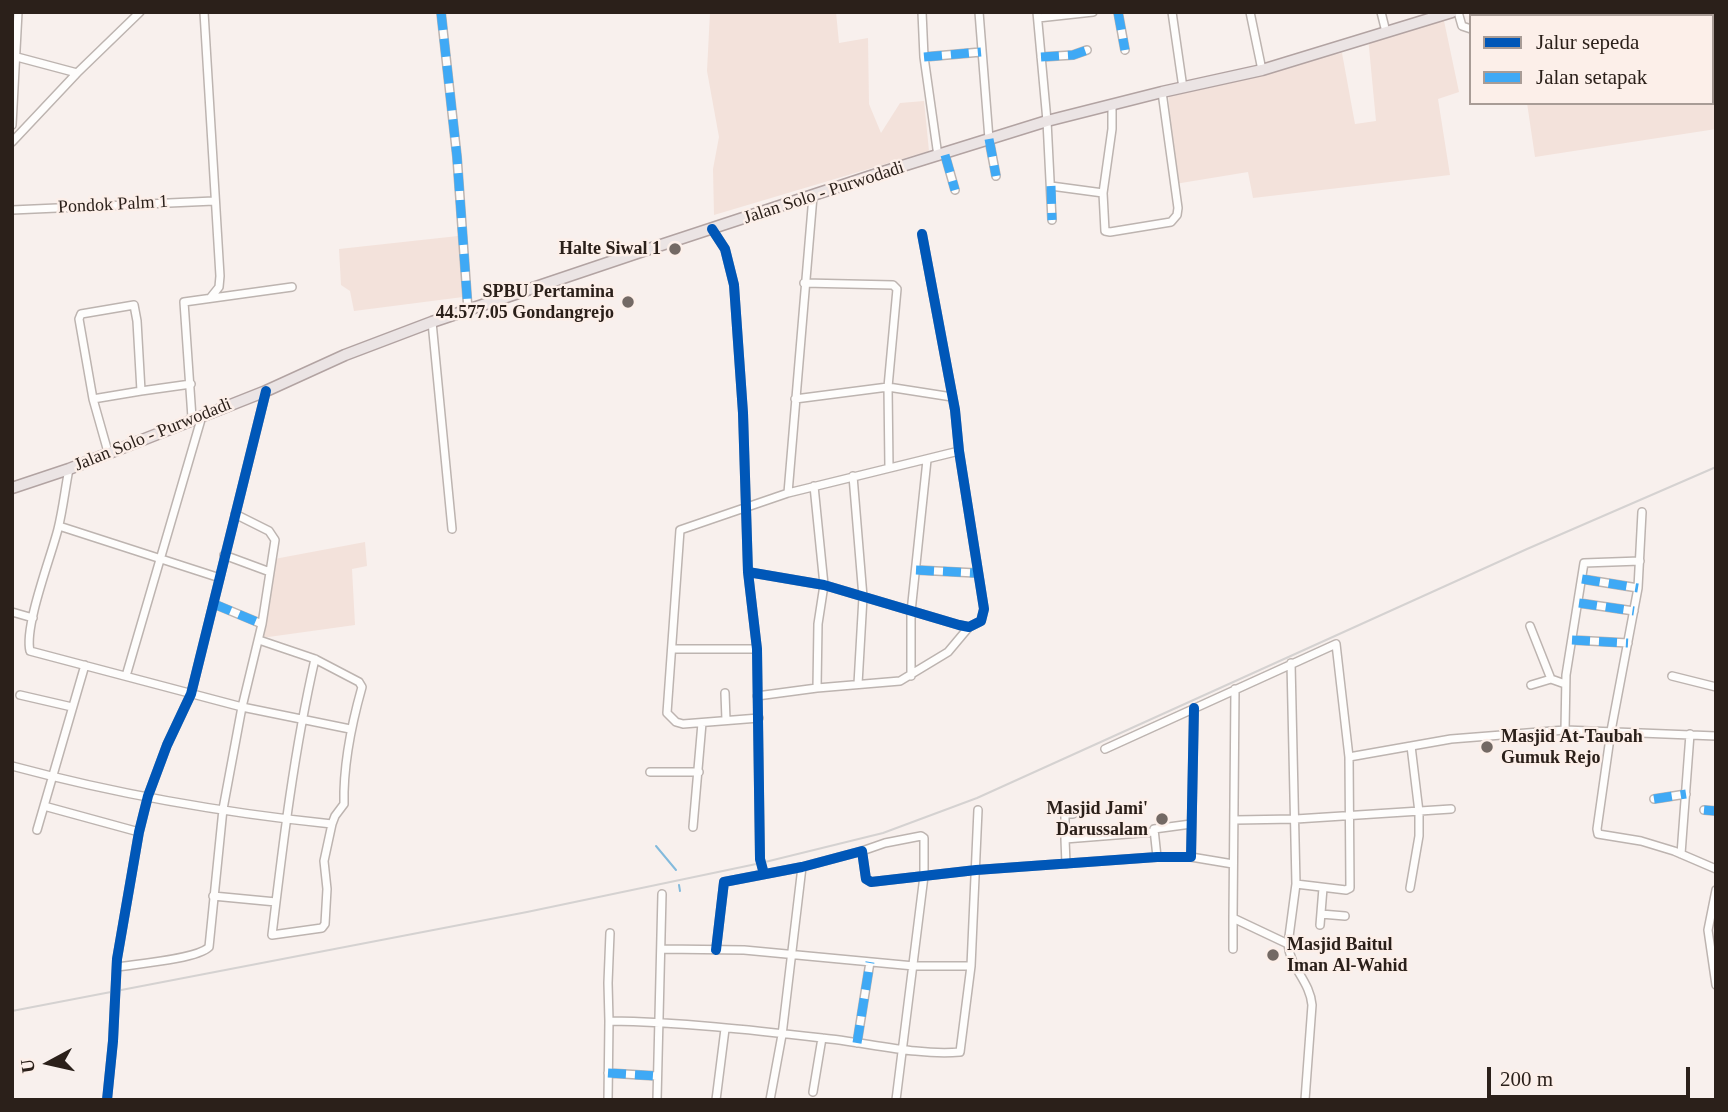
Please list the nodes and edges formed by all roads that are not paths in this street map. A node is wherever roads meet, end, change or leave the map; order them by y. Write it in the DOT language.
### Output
graph roads {
  1 [pos="18,12"];
  2 [pos="140,12"];
  3 [pos="204,12"];
  4 [pos="441,12"];
  5 [pos="922,12"];
  6 [pos="979,12"];
  7 [pos="1093,12"];
  8 [pos="1118,12"];
  9 [pos="1172,12"];
  10 [pos="1250,12"];
  11 [pos="1381,12"];
  12 [pos="1452,12"];
  13 [pos="1458,12"];
  14 [pos="1038,15"];
  15 [pos="1469,28"];
  16 [pos="1386,32"];
  17 [pos="14,41"];
  18 [pos="1087,50"];
  19 [pos="1125,50"];
  20 [pos="981,52"];
  21 [pos="17,57"];
  22 [pos="924,57"];
  23 [pos="1041,57"];
  24 [pos="1262,70"];
  25 [pos="77,73"];
  26 [pos="1183,88"];
  27 [pos="1162,92"];
  28 [pos="13,96"];
  29 [pos="1112,104"];
  30 [pos="1047,121"];
  31 [pos="12,125"];
  32 [pos="989,139"];
  33 [pos="12,142"];
  34 [pos="942,155"];
  35 [pos="996,176"];
  36 [pos="1051,186"];
  37 [pos="955,190"];
  38 [pos="1103,193"];
  39 [pos="813,196"];
  40 [pos="214,201"];
  41 [pos="12,209"];
  42 [pos="1052,220"];
  43 [pos="712,229"];
  44 [pos="922,234"];
  45 [pos="804,283"];
  46 [pos="292,288"];
  47 [pos="212,297"];
  48 [pos="468,310"];
  49 [pos="432,322"];
  50 [pos="191,384"];
  51 [pos="888,387"];
  52 [pos="141,391"];
  53 [pos="266,391"];
  54 [pos="952,397"];
  55 [pos="93,399"];
  56 [pos="795,399"];
  57 [pos="197,417"];
  58 [pos="959,451"];
  59 [pos="108,452"];
  60 [pos="927,460"];
  61 [pos="889,468"];
  62 [pos="69,469"];
  63 [pos="853,476"];
  64 [pos="814,486"];
  65 [pos="12,488"];
  66 [pos="788,493"];
  67 [pos="747,506"];
  68 [pos="1642,512"];
  69 [pos="235,514"];
  70 [pos="59,526"];
  71 [pos="452,529"];
  72 [pos="224,555"];
  73 [pos="161,559"];
  74 [pos="1640,561"];
  75 [pos="916,570"];
  76 [pos="270,572"];
  77 [pos="748,572"];
  78 [pos="976,573"];
  79 [pos="220,578"];
  80 [pos="1582,579"];
  81 [pos="824,585"];
  82 [pos="1638,588"];
  83 [pos="863,597"];
  84 [pos="1579,603"];
  85 [pos="214,604"];
  86 [pos="1634,611"];
  87 [pos="12,612"];
  88 [pos="911,612"];
  89 [pos="33,618"];
  90 [pos="262,624"];
  91 [pos="1530,626"];
  92 [pos="969,627"];
  93 [pos="259,640"];
  94 [pos="1572,640"];
  95 [pos="1628,643"];
  96 [pos="672,649"];
  97 [pos="757,649"];
  98 [pos="315,660"];
  99 [pos="1291,663"];
  100 [pos="85,665"];
  101 [pos="126,676"];
  102 [pos="911,676"];
  103 [pos="1672,676"];
  104 [pos="1551,679"];
  105 [pos="858,684"];
  106 [pos="1565,684"];
  107 [pos="1531,685"];
  108 [pos="1716,687"];
  109 [pos="817,688"];
  110 [pos="1235,689"];
  111 [pos="725,693"];
  112 [pos="191,694"];
  113 [pos="20,695"];
  114 [pos="757,696"];
  115 [pos="72,707"];
  116 [pos="242,707"];
  117 [pos="1194,708"];
  118 [pos="759,718"];
  119 [pos="301,720"];
  120 [pos="726,720"];
  121 [pos="702,723"];
  122 [pos="350,729"];
  123 [pos="1565,730"];
  124 [pos="1611,731"];
  125 [pos="1690,734"];
  126 [pos="1716,736"];
  127 [pos="1411,746"];
  128 [pos="1105,749"];
  129 [pos="1349,757"];
  130 [pos="12,765"];
  131 [pos="650,772"];
  132 [pos="699,772"];
  133 [pos="52,775"];
  134 [pos="1686,794"];
  135 [pos="148,796"];
  136 [pos="1654,799"];
  137 [pos="44,806"];
  138 [pos="223,809"];
  139 [pos="1451,809"];
  140 [pos="978,810"];
  141 [pos="1704,810"];
  142 [pos="1419,811"];
  143 [pos="1716,811"];
  144 [pos="1073,814"];
  145 [pos="1350,815"];
  146 [pos="1296,819"];
  147 [pos="286,820"];
  148 [pos="1235,820"];
  149 [pos="332,824"];
  150 [pos="1191,824"];
  151 [pos="693,827"];
  152 [pos="37,830"];
  153 [pos="139,832"];
  154 [pos="1153,832"];
  155 [pos="1065,839"];
  156 [pos="862,851"];
  157 [pos="1681,854"];
  158 [pos="1157,857"];
  159 [pos="1191,857"];
  160 [pos="1233,863"];
  161 [pos="1066,864"];
  162 [pos="802,867"];
  163 [pos="1716,869"];
  164 [pos="976,870"];
  165 [pos="764,874"];
  166 [pos="924,876"];
  167 [pos="1296,880"];
  168 [pos="1323,888"];
  169 [pos="1410,888"];
  170 [pos="1716,890"];
  171 [pos="662,894"];
  172 [pos="213,896"];
  173 [pos="276,902"];
  174 [pos="1321,914"];
  175 [pos="1345,916"];
  176 [pos="1233,918"];
  177 [pos="1320,925"];
  178 [pos="610,933"];
  179 [pos="1288,944"];
  180 [pos="661,949"];
  181 [pos="716,950"];
  182 [pos="1233,950"];
  183 [pos="791,956"];
  184 [pos="870,962"];
  185 [pos="914,965"];
  186 [pos="971,966"];
  187 [pos="117,967"];
  188 [pos="1716,985"];
  189 [pos="609,1021"];
  190 [pos="658,1023"];
  191 [pos="725,1029"];
  192 [pos="782,1035"];
  193 [pos="822,1038"];
  194 [pos="857,1043"];
  195 [pos="902,1049"];
  196 [pos="608,1073"];
  197 [pos="657,1076"];
  198 [pos="813,1092"];
  199 [pos="107,1100"];
  200 [pos="608,1100"];
  201 [pos="656,1100"];
  202 [pos="716,1100"];
  203 [pos="770,1100"];
  204 [pos="896,1100"];
  205 [pos="1305,1100"];
  1 -- 17 [label="street"];
  2 -- 25 [label="street"];
  3 -- 40 [label="street"];
  4 -- 48 [label="street"];
  5 -- 22 [label="street"];
  6 -- 20 [label="street"];
  7 -- 14 [label="street"];
  8 -- 19 [label="street"];
  9 -- 26 [label="street"];
  10 -- 24 [label="street"];
  11 -- 16 [label="street"];
  12 -- 16 [label="main road, Jalan Solo - Purwodadi"];
  13 -- 15 [label="street"];
  14 -- 23 [label="street"];
  16 -- 24 [label="main road, Jalan Solo - Purwodadi"];
  17 -- 21 [label="street"];
  18 -- 23 [label="street"];
  20 -- 22 [label="street"];
  20 -- 32 [label="street"];
  21 -- 25 [label="street"];
  21 -- 28 [label="street"];
  22 -- 34 [label="street"];
  23 -- 30 [label="street"];
  24 -- 26 [label="main road, Jalan Solo - Purwodadi"];
  25 -- 33 [label="street"];
  26 -- 27 [label="main road, Jalan Solo - Purwodadi"];
  27 -- 29 [label="main road, Jalan Solo - Purwodadi"];
  27 -- 38 [label="street"];
  28 -- 31 [label="street"];
  29 -- 30 [label="main road, Jalan Solo - Purwodadi"];
  29 -- 38 [label="street"];
  30 -- 32 [label="main road, Jalan Solo - Purwodadi"];
  30 -- 36 [label="street"];
  32 -- 34 [label="main road, Jalan Solo - Purwodadi"];
  32 -- 35 [label="street"];
  34 -- 37 [label="street"];
  34 -- 39 [label="main road, Jalan Solo - Purwodadi"];
  36 -- 38 [label="street"];
  36 -- 42 [label="street"];
  39 -- 43 [label="main road, Jalan Solo - Purwodadi"];
  39 -- 45 [label="street"];
  40 -- 41 [label="street, Pondok Palm 1"];
  40 -- 47 [label="street"];
  43 -- 48 [label="main road, Jalan Solo - Purwodadi"];
  43 -- 67 [label="street"];
  44 -- 54 [label="street"];
  45 -- 51 [label="street"];
  45 -- 56 [label="street"];
  46 -- 47 [label="street"];
  47 -- 50 [label="street"];
  48 -- 49 [label="main road, Jalan Solo - Purwodadi"];
  49 -- 53 [label="main road, Jalan Solo - Purwodadi"];
  49 -- 71 [label="street"];
  50 -- 52 [label="street"];
  50 -- 57 [label="street"];
  51 -- 54 [label="street"];
  51 -- 56 [label="street"];
  51 -- 61 [label="street"];
  52 -- 55 [label="street"];
  52 -- 55 [label="street"];
  53 -- 57 [label="main road, Jalan Solo - Purwodadi"];
  53 -- 69 [label="street"];
  54 -- 58 [label="street"];
  55 -- 59 [label="street"];
  56 -- 66 [label="street"];
  57 -- 59 [label="main road, Jalan Solo - Purwodadi"];
  57 -- 73 [label="street"];
  58 -- 60 [label="street"];
  58 -- 78 [label="street"];
  59 -- 62 [label="main road, Jalan Solo - Purwodadi"];
  60 -- 61 [label="street"];
  60 -- 75 [label="street"];
  61 -- 63 [label="street"];
  62 -- 65 [label="main road, Jalan Solo - Purwodadi"];
  62 -- 70 [label="street"];
  63 -- 64 [label="street"];
  63 -- 83 [label="street"];
  64 -- 66 [label="street"];
  64 -- 81 [label="street"];
  66 -- 67 [label="street"];
  67 -- 77 [label="street"];
  67 -- 96 [label="street"];
  68 -- 74 [label="street"];
  69 -- 72 [label="street"];
  69 -- 76 [label="street"];
  70 -- 73 [label="street"];
  70 -- 89 [label="street"];
  72 -- 76 [label="street"];
  72 -- 79 [label="street"];
  73 -- 79 [label="street"];
  73 -- 101 [label="street"];
  74 -- 80 [label="street"];
  74 -- 82 [label="street"];
  75 -- 78 [label="street"];
  75 -- 88 [label="street"];
  76 -- 90 [label="street"];
  77 -- 81 [label="street"];
  77 -- 97 [label="street"];
  78 -- 92 [label="street"];
  79 -- 85 [label="street"];
  80 -- 82 [label="street"];
  80 -- 84 [label="street"];
  81 -- 83 [label="street"];
  81 -- 109 [label="street"];
  82 -- 86 [label="street"];
  83 -- 88 [label="street"];
  83 -- 105 [label="street"];
  84 -- 86 [label="street"];
  84 -- 94 [label="street"];
  85 -- 90 [label="street"];
  85 -- 112 [label="street"];
  86 -- 95 [label="street"];
  87 -- 89 [label="street"];
  88 -- 92 [label="street"];
  88 -- 102 [label="street"];
  89 -- 100 [label="street"];
  90 -- 93 [label="street"];
  91 -- 104 [label="street"];
  92 -- 102 [label="street"];
  93 -- 98 [label="street"];
  93 -- 116 [label="street"];
  94 -- 95 [label="street"];
  94 -- 106 [label="street"];
  95 -- 124 [label="street"];
  96 -- 97 [label="street"];
  96 -- 121 [label="street"];
  97 -- 114 [label="street"];
  98 -- 119 [label="street"];
  98 -- 122 [label="street"];
  99 -- 110 [label="street"];
  99 -- 129 [label="street"];
  99 -- 146 [label="street"];
  100 -- 101 [label="street"];
  100 -- 115 [label="street"];
  101 -- 112 [label="street"];
  102 -- 105 [label="street"];
  103 -- 108 [label="street"];
  104 -- 106 [label="street"];
  104 -- 107 [label="street"];
  105 -- 109 [label="street"];
  106 -- 123 [label="street"];
  109 -- 114 [label="street"];
  110 -- 117 [label="street"];
  110 -- 148 [label="street"];
  111 -- 120 [label="street"];
  112 -- 116 [label="street"];
  112 -- 135 [label="street"];
  113 -- 115 [label="street"];
  114 -- 118 [label="street"];
  115 -- 133 [label="street"];
  116 -- 119 [label="street"];
  116 -- 138 [label="street"];
  117 -- 128 [label="street"];
  117 -- 150 [label="street"];
  118 -- 120 [label="street"];
  118 -- 165 [label="street"];
  119 -- 122 [label="street"];
  119 -- 147 [label="street"];
  120 -- 121 [label="street"];
  121 -- 132 [label="street"];
  122 -- 149 [label="street"];
  123 -- 124 [label="street"];
  123 -- 127 [label="street"];
  124 -- 125 [label="street"];
  124 -- 157 [label="street"];
  125 -- 126 [label="street"];
  125 -- 134 [label="street"];
  127 -- 129 [label="street"];
  127 -- 142 [label="street"];
  129 -- 145 [label="street"];
  130 -- 133 [label="street"];
  131 -- 132 [label="street"];
  132 -- 151 [label="street"];
  133 -- 135 [label="street"];
  133 -- 137 [label="street"];
  134 -- 136 [label="street"];
  134 -- 157 [label="street"];
  135 -- 138 [label="street"];
  135 -- 153 [label="street"];
  137 -- 152 [label="street"];
  137 -- 153 [label="street"];
  138 -- 147 [label="street"];
  138 -- 172 [label="street"];
  139 -- 142 [label="street"];
  140 -- 164 [label="street"];
  141 -- 143 [label="street"];
  142 -- 145 [label="street"];
  142 -- 169 [label="street"];
  144 -- 155 [label="street"];
  145 -- 146 [label="street"];
  145 -- 168 [label="street"];
  146 -- 148 [label="street"];
  146 -- 167 [label="street"];
  147 -- 149 [label="street"];
  147 -- 173 [label="street"];
  148 -- 160 [label="street"];
  149 -- 173 [label="street"];
  150 -- 154 [label="street"];
  150 -- 159 [label="street"];
  153 -- 187 [label="street"];
  154 -- 155 [label="street"];
  154 -- 158 [label="street"];
  155 -- 161 [label="street"];
  156 -- 162 [label="street"];
  156 -- 166 [label="street"];
  156 -- 166 [label="street"];
  157 -- 163 [label="street"];
  158 -- 159 [label="street"];
  158 -- 161 [label="street"];
  159 -- 160 [label="street"];
  160 -- 176 [label="street"];
  161 -- 164 [label="street"];
  162 -- 165 [label="street"];
  162 -- 183 [label="street"];
  164 -- 166 [label="street"];
  164 -- 186 [label="street"];
  165 -- 181 [label="street"];
  166 -- 185 [label="street"];
  167 -- 168 [label="street"];
  167 -- 179 [label="street"];
  168 -- 174 [label="street"];
  170 -- 188 [label="street"];
  171 -- 180 [label="street"];
  172 -- 173 [label="street"];
  172 -- 187 [label="street"];
  174 -- 175 [label="street"];
  174 -- 177 [label="street"];
  176 -- 179 [label="street"];
  176 -- 182 [label="street"];
  178 -- 189 [label="street"];
  179 -- 205 [label="street"];
  180 -- 181 [label="street"];
  180 -- 190 [label="street"];
  181 -- 183 [label="street"];
  183 -- 184 [label="street"];
  183 -- 192 [label="street"];
  184 -- 185 [label="street"];
  184 -- 194 [label="street"];
  185 -- 186 [label="street"];
  185 -- 195 [label="street"];
  186 -- 195 [label="street"];
  187 -- 199 [label="street"];
  189 -- 190 [label="street"];
  189 -- 196 [label="street"];
  190 -- 191 [label="street"];
  190 -- 197 [label="street"];
  191 -- 192 [label="street"];
  191 -- 202 [label="street"];
  192 -- 193 [label="street"];
  192 -- 203 [label="street"];
  193 -- 194 [label="street"];
  193 -- 198 [label="street"];
  194 -- 195 [label="street"];
  195 -- 204 [label="street"];
  196 -- 197 [label="street"];
  196 -- 200 [label="street"];
  197 -- 201 [label="street"];
}
